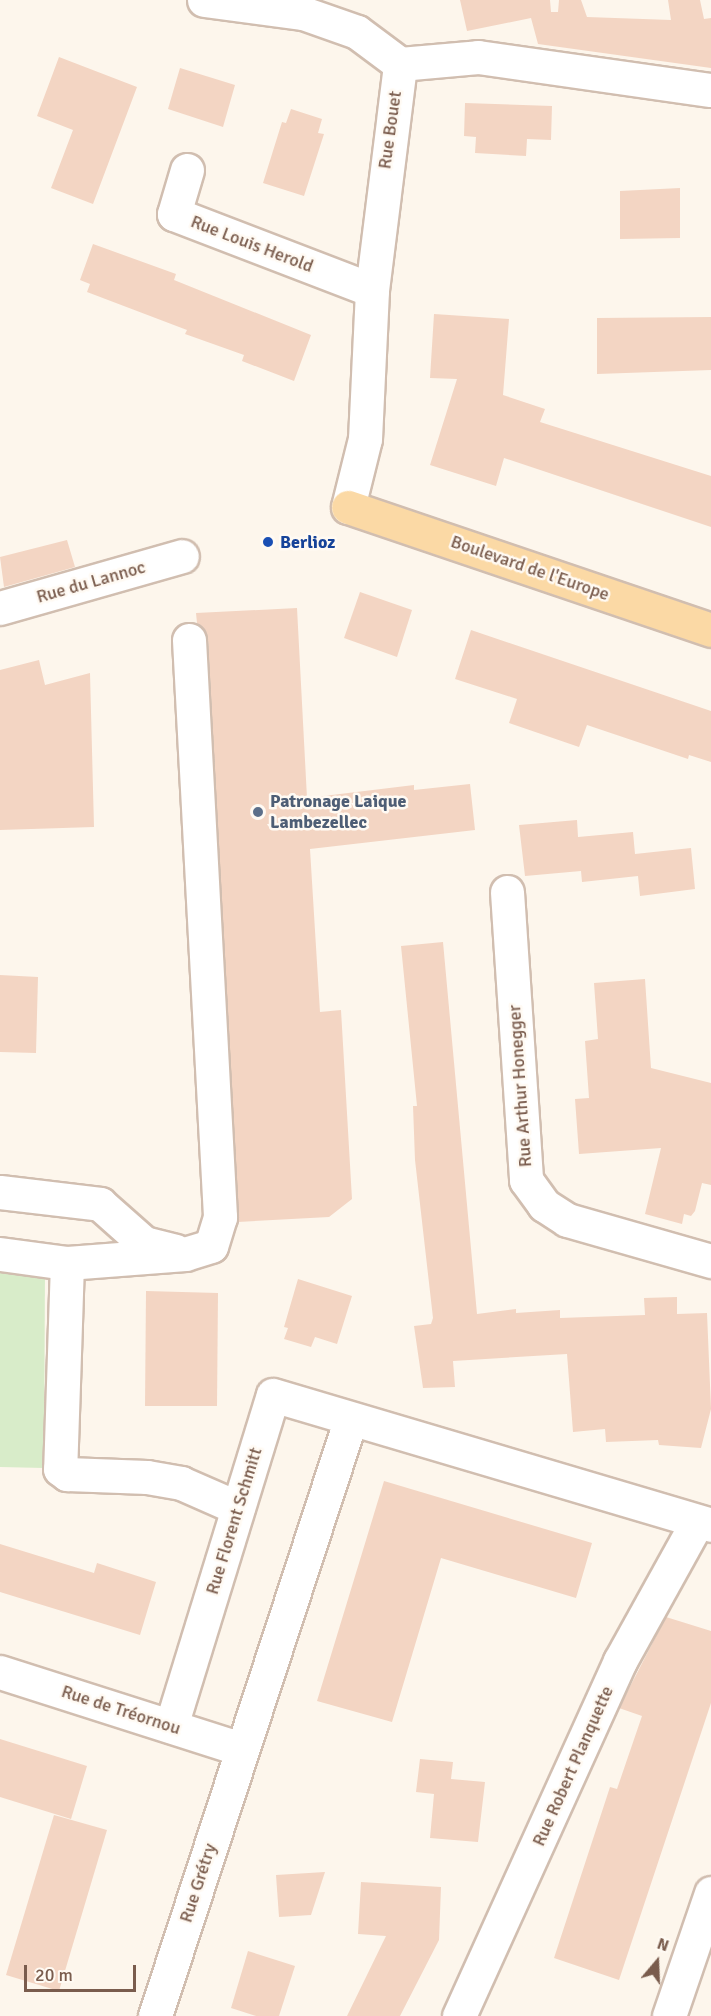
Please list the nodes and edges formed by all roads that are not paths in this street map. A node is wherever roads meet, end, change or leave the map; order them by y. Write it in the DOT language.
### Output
graph roads {
  1 [pos="204,0"];
  2 [pos="302,6"];
  3 [pos="400,64"];
  4 [pos="711,90"];
  5 [pos="187,170"];
  6 [pos="372,290"];
  7 [pos="348,507"];
  8 [pos="182,556"];
  9 [pos="0,608"];
  10 [pos="711,630"];
  11 [pos="189,640"];
  12 [pos="507,892"];
  13 [pos="0,1192"];
  14 [pos="0,1254"];
  15 [pos="185,1254"];
  16 [pos="711,1261"];
  17 [pos="67,1263"];
  18 [pos="350,1421"];
  19 [pos="238,1508"];
  20 [pos="704,1524"];
  21 [pos="0,1672"];
  22 [pos="171,1726"];
  23 [pos="242,1749"];
  24 [pos="711,1893"];
  25 [pos="704,1934"];
  26 [pos="155,2016"];
  27 [pos="459,2016"];
  28 [pos="669,2016"];
  1 -- 2 [label="street"];
  2 -- 3 [label="street"];
  3 -- 4 [label="street"];
  3 -- 6 [label="street, Rue Bouet"];
  5 -- 6 [label="street, Rue Louis Herold"];
  6 -- 7 [label="street, Rue Bouet"];
  7 -- 10 [label="main road, Boulevard de l'Europe"];
  8 -- 9 [label="street, Rue du Lannoc"];
  11 -- 15 [label="street"];
  12 -- 16 [label="street, Rue Arthur Honegger"];
  13 -- 15 [label="street"];
  14 -- 17 [label="street"];
  15 -- 17 [label="street"];
  17 -- 19 [label="street"];
  18 -- 19 [label="street, Rue Florent Schmitt"];
  18 -- 20 [label="street, Rue Florent Schmitt"];
  18 -- 23 [label="street"];
  19 -- 22 [label="street, Rue Florent Schmitt"];
  20 -- 27 [label="street, Rue Robert Planquette"];
  21 -- 22 [label="street, Rue de Tréornou"];
  22 -- 23 [label="street, Rue de Tréornou"];
  23 -- 26 [label="street, Rue Grétry"];
  24 -- 25 [label="street"];
  25 -- 28 [label="street"];
}
